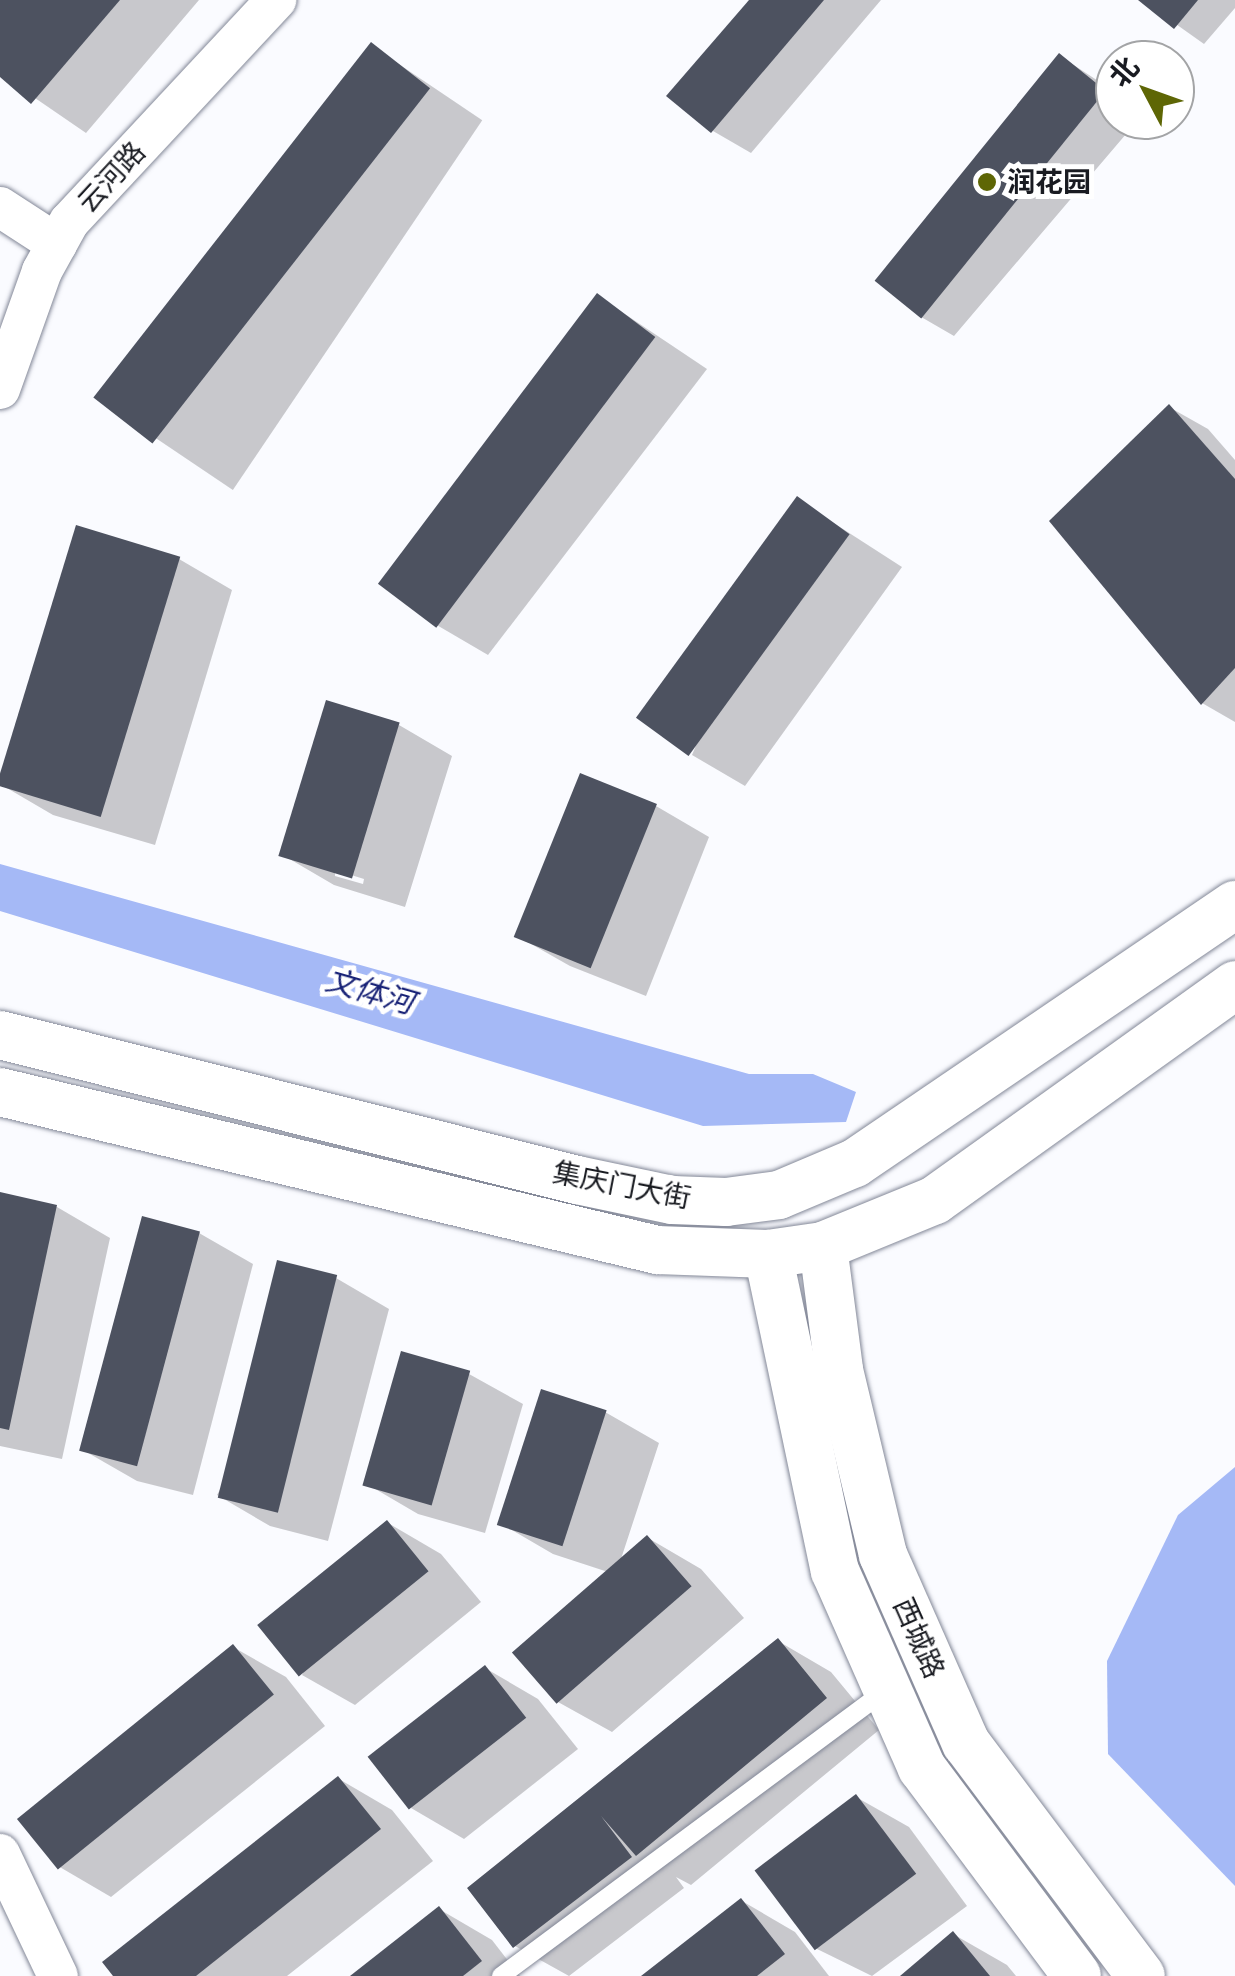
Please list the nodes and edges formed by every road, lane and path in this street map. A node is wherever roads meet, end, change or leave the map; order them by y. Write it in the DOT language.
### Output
graph roads {
  1 [pos="276,0"];
  2 [pos="0,207"];
  3 [pos="58,244"];
  4 [pos="0,388"];
  5 [pos="1235,905"];
  6 [pos="1235,985"];
  7 [pos="0,1035"];
  8 [pos="0,1092"];
  9 [pos="823,1246"];
  10 [pos="768,1254"];
  11 [pos="887,1690"];
  12 [pos="0,1854"];
  13 [pos="58,1976"];
  14 [pos="501,1976"];
  15 [pos="1077,1976"];
  16 [pos="1141,1976"];
  1 -- 3 [label="street, 云河路"];
  2 -- 3 [label="street"];
  3 -- 4 [label="street, 云河路"];
  5 -- 7 [label="main road, 集庆门大街"];
  6 -- 9 [label="main road, 集庆门大街"];
  8 -- 10 [label="main road, 集庆门大街"];
  9 -- 10 [label="main road, 集庆门大街"];
  9 -- 16 [label="main road, 西城路"];
  10 -- 11 [label="main road, 西城路"];
  11 -- 14 [label="lane"];
  11 -- 15 [label="main road, 西城路"];
  12 -- 13 [label="street"];
}
